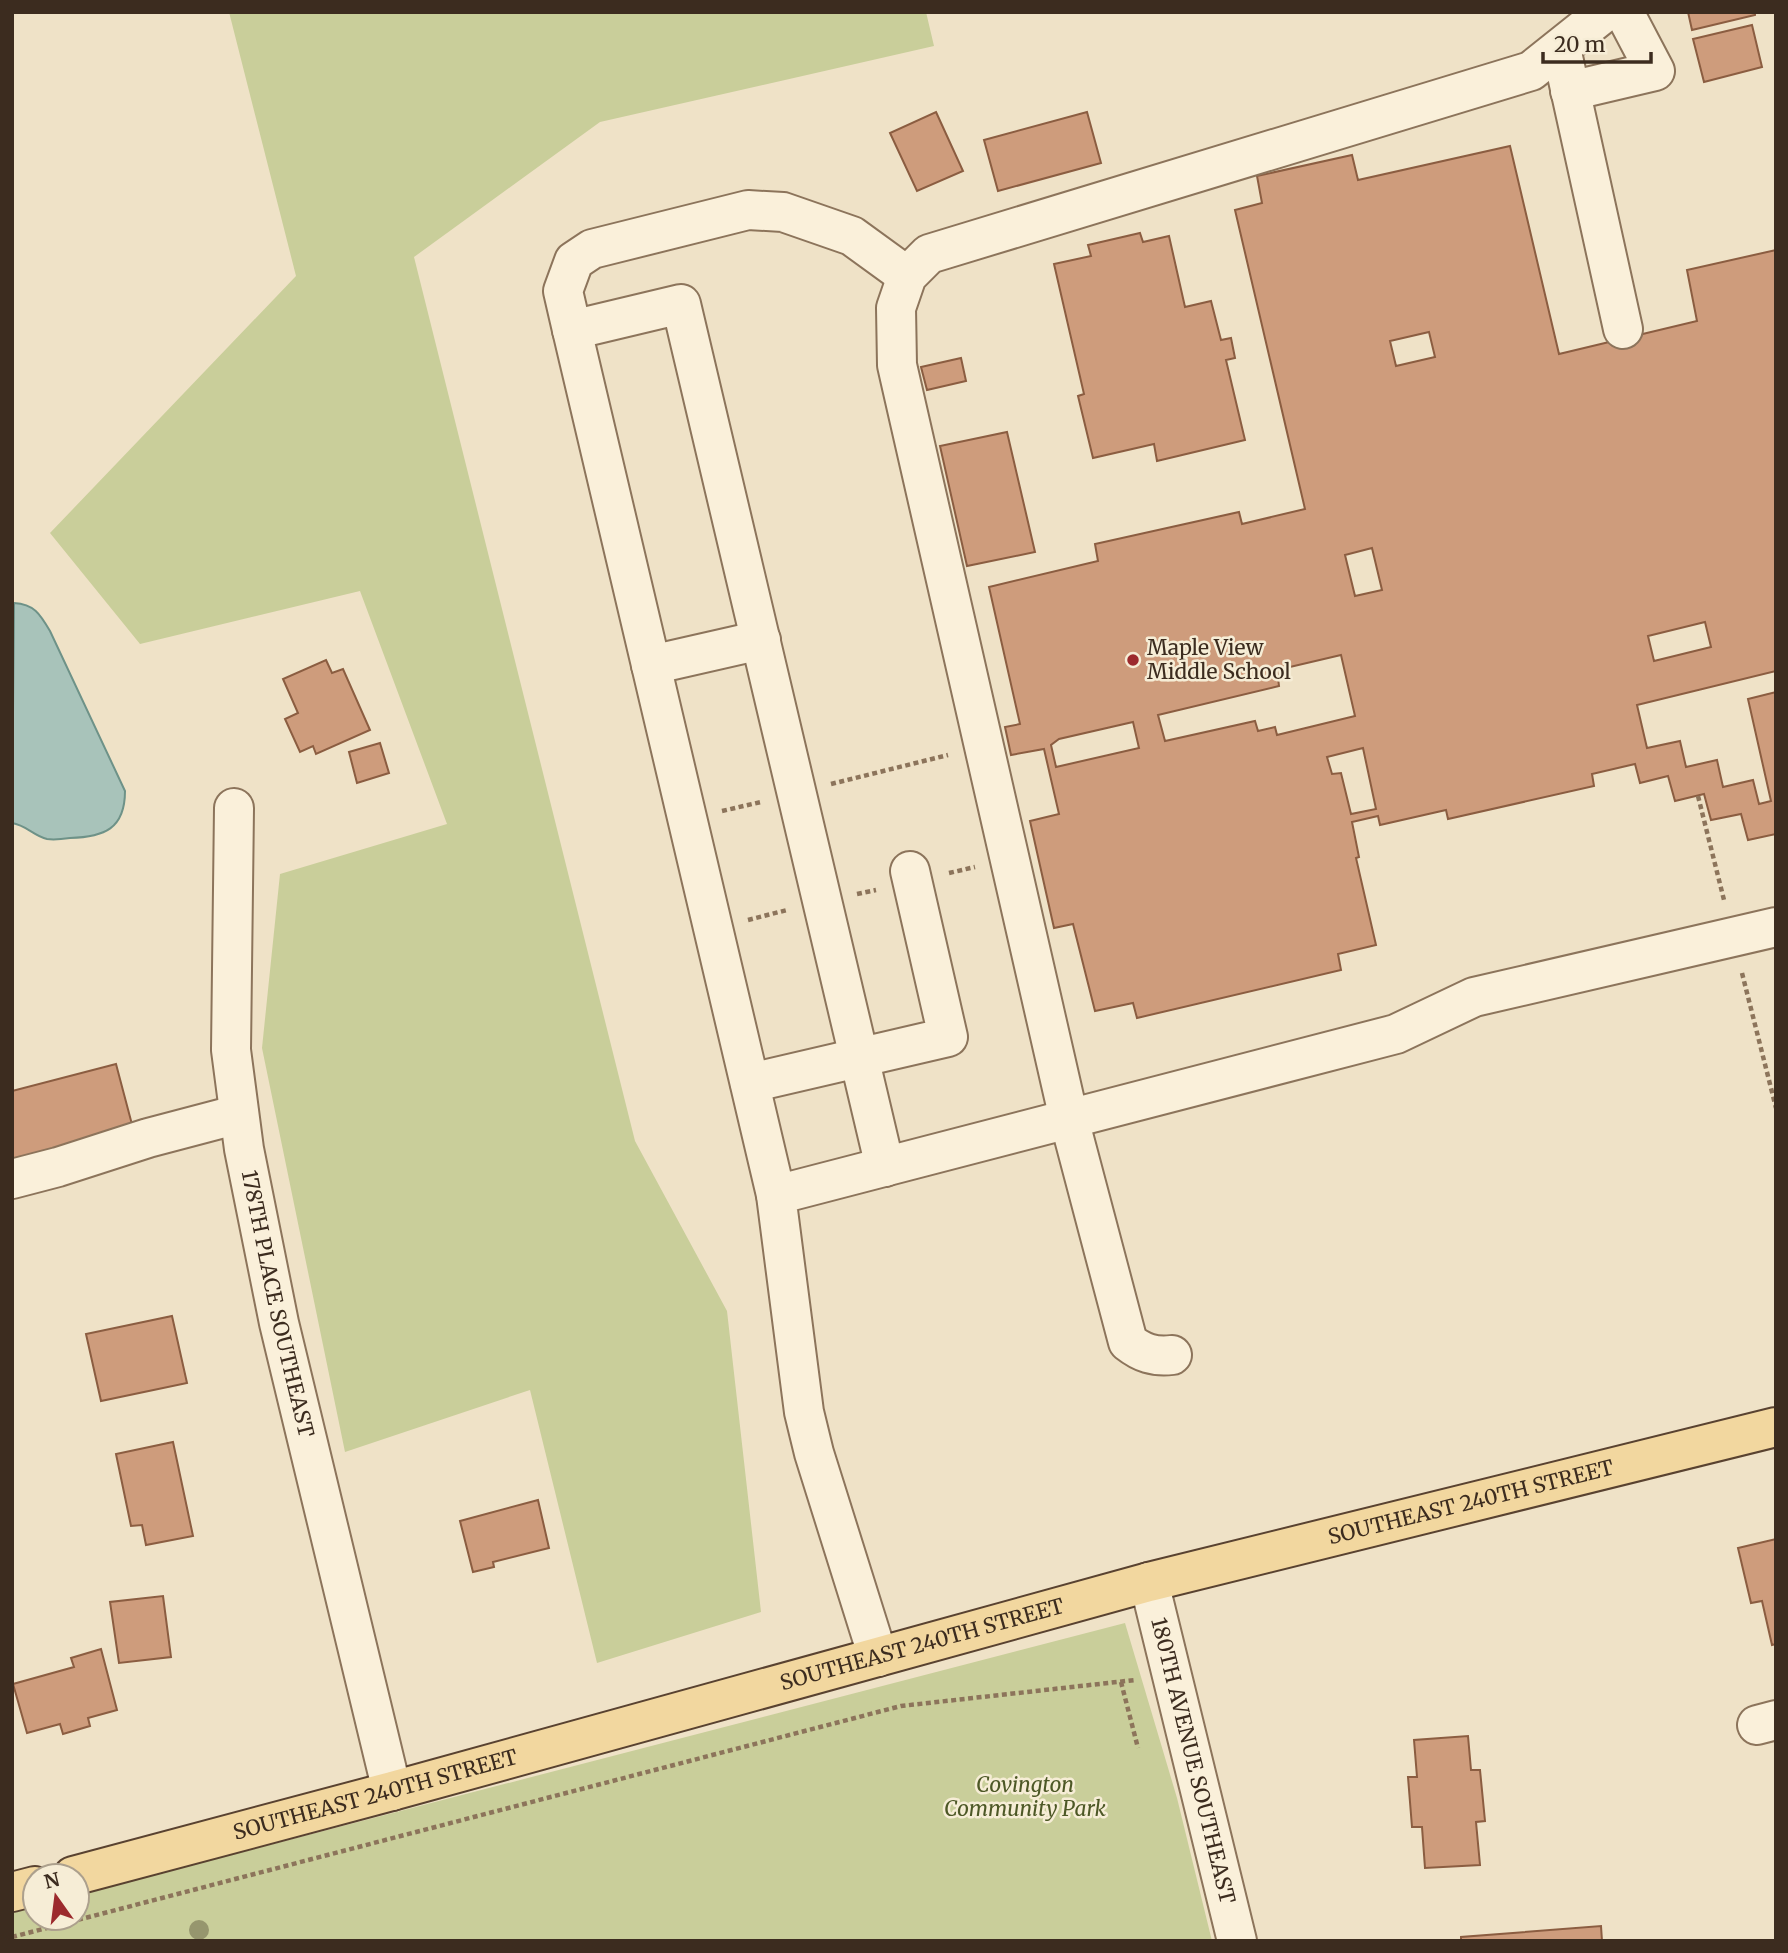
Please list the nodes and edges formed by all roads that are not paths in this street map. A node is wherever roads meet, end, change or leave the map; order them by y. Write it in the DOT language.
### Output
graph roads {
  1 [pos="1605,12"];
  2 [pos="1624,12"];
  3 [pos="1561,48"];
  4 [pos="1570,91"];
  5 [pos="907,276"];
  6 [pos="1623,329"];
  7 [pos="572,330"];
  8 [pos="761,640"];
  9 [pos="651,665"];
  10 [pos="234,808"];
  11 [pos="909,871"];
  12 [pos="1776,927"];
  13 [pos="860,1057"];
  14 [pos="750,1083"];
  15 [pos="240,1114"];
  16 [pos="1069,1119"];
  17 [pos="886,1167"];
  18 [pos="12,1179"];
  19 [pos="776,1195"];
  20 [pos="1172,1355"];
  21 [pos="1776,1427"];
  22 [pos="1149,1582"];
  23 [pos="878,1657"];
  24 [pos="392,1791"];
  25 [pos="91,1871"];
  26 [pos="1237,1941"];
  1 -- 3 [label="street"];
  2 -- 4 [label="street"];
  3 -- 4 [label="street"];
  3 -- 5 [label="street"];
  4 -- 6 [label="street"];
  5 -- 7 [label="street"];
  5 -- 16 [label="street"];
  7 -- 8 [label="street"];
  7 -- 9 [label="street"];
  8 -- 9 [label="street"];
  8 -- 13 [label="street"];
  9 -- 14 [label="street"];
  10 -- 15 [label="street, 178TH PLACE SOUTHEAST"];
  11 -- 13 [label="street"];
  12 -- 16 [label="street"];
  13 -- 14 [label="street"];
  13 -- 17 [label="street"];
  14 -- 19 [label="street"];
  15 -- 18 [label="street"];
  15 -- 24 [label="street, 178TH PLACE SOUTHEAST"];
  16 -- 17 [label="street"];
  16 -- 20 [label="street"];
  17 -- 19 [label="street"];
  19 -- 23 [label="street"];
  21 -- 22 [label="main road, SOUTHEAST 240TH STREET"];
  22 -- 23 [label="main road, SOUTHEAST 240TH STREET"];
  22 -- 26 [label="street, 180TH AVENUE SOUTHEAST"];
  23 -- 24 [label="main road, SOUTHEAST 240TH STREET"];
  24 -- 25 [label="main road, SOUTHEAST 240TH STREET"];
}
